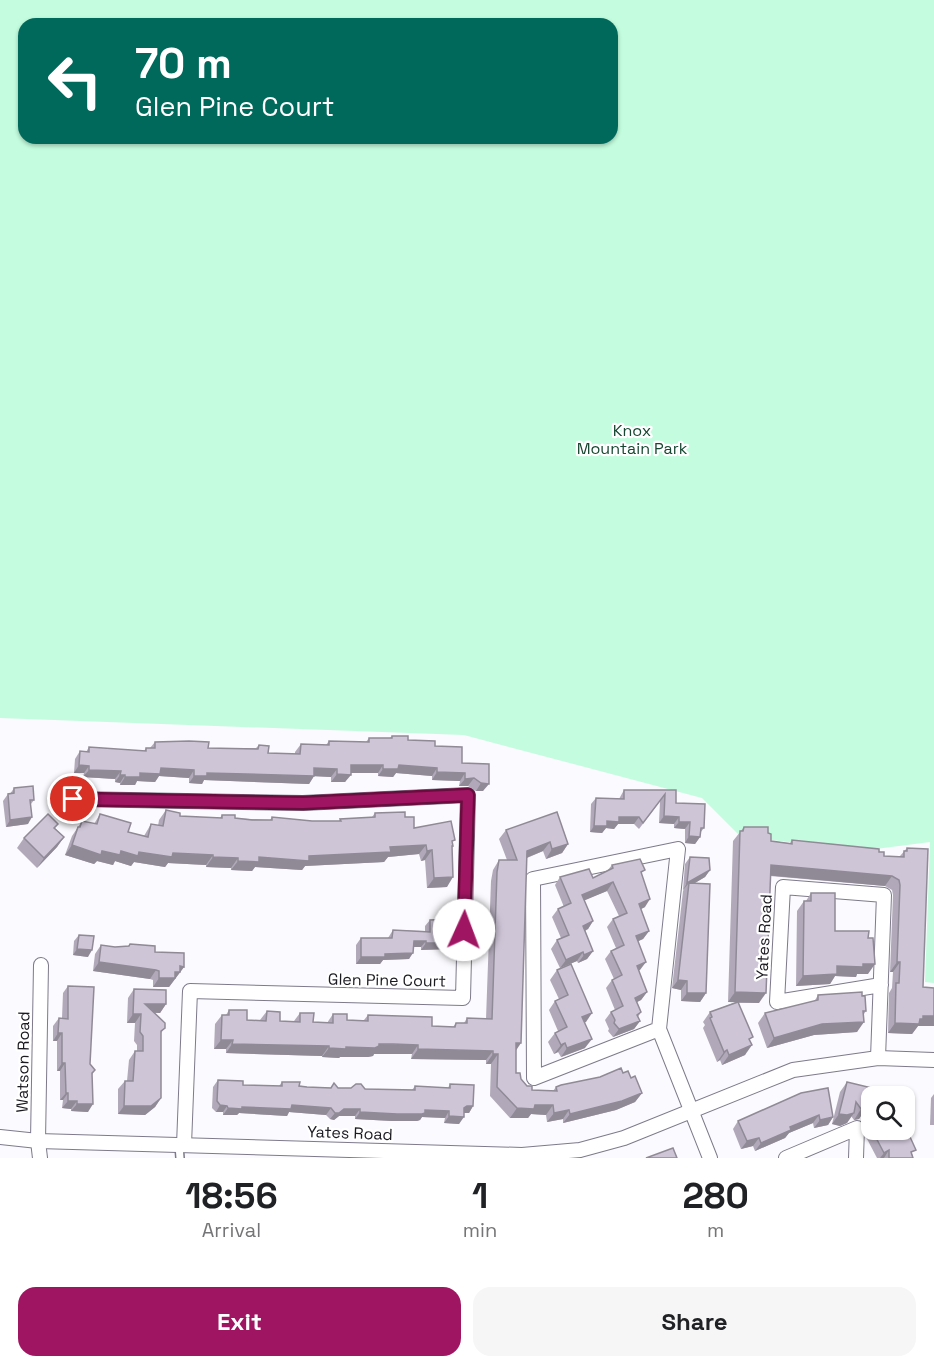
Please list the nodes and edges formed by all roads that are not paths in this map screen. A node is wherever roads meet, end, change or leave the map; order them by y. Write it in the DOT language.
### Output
graph roads {
  1 [pos="73,799"];
  2 [pos="41,965"];
  3 [pos="881,985"];
  4 [pos="659,1029"];
  5 [pos="878,1058"];
  6 [pos="934,1060"];
  7 [pos="692,1110"];
  8 [pos="0,1137"];
  9 [pos="38,1141"];
  10 [pos="181,1149"];
  11 [pos="40,1158"];
  12 [pos="710,1158"];
  13 [pos="786,1158"];
  14 [pos="856,1158"];
  1 -- 10 [label="street, Glen Pine Court"];
  2 -- 9 [label="street, Watson Road"];
  3 -- 3 [label="street, Yates Road"];
  3 -- 5 [label="street, Yates Road"];
  4 -- 4 [label="street"];
  4 -- 7 [label="street"];
  5 -- 6 [label="street, Yates Road"];
  5 -- 7 [label="street, Yates Road"];
  7 -- 10 [label="street, Yates Road"];
  7 -- 12 [label="street"];
  8 -- 9 [label="street, Yates Road"];
  9 -- 10 [label="street, Yates Road"];
  9 -- 11 [label="street, Watson Road"];
  13 -- 14 [label="street"];
}
